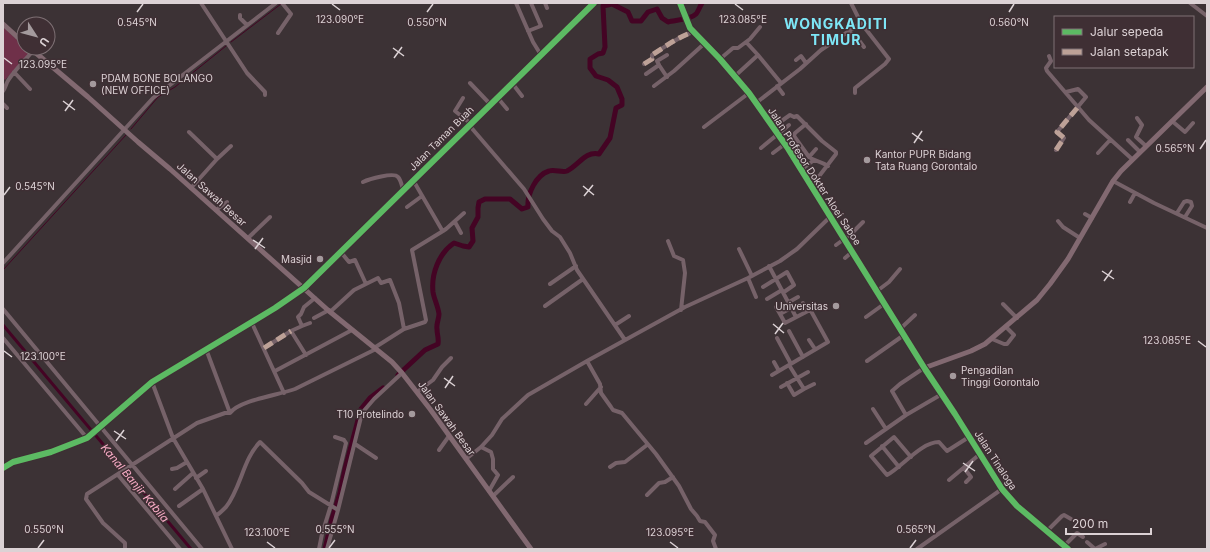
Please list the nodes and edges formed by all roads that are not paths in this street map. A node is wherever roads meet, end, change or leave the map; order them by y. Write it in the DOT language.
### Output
graph roads {
  1 [pos="201,3"];
  2 [pos="276,3"];
  3 [pos="282,3"];
  4 [pos="516,3"];
  5 [pos="531,3"];
  6 [pos="545,3"];
  7 [pos="594,3"];
  8 [pos="680,3"];
  9 [pos="851,3"];
  10 [pos="1190,3"];
  11 [pos="547,8"];
  12 [pos="240,16"];
  13 [pos="1207,16"];
  14 [pos="861,23"];
  15 [pos="3,24"];
  16 [pos="247,26"];
  17 [pos="760,27"];
  18 [pos="528,31"];
  19 [pos="694,32"];
  20 [pos="849,32"];
  21 [pos="278,34"];
  22 [pos="16,36"];
  23 [pos="226,41"];
  24 [pos="746,42"];
  25 [pos="705,43"];
  26 [pos="864,47"];
  27 [pos="541,54"];
  28 [pos="667,55"];
  29 [pos="758,55"];
  30 [pos="27,56"];
  31 [pos="39,56"];
  32 [pos="1049,56"];
  33 [pos="722,58"];
  34 [pos="796,60"];
  35 [pos="806,63"];
  36 [pos="644,64"];
  37 [pos="659,66"];
  38 [pos="14,72"];
  39 [pos="646,74"];
  40 [pos="736,75"];
  41 [pos="667,76"];
  42 [pos="5,80"];
  43 [pos="470,83"];
  44 [pos="512,83"];
  45 [pos="779,84"];
  46 [pos="654,86"];
  47 [pos="1207,87"];
  48 [pos="30,89"];
  49 [pos="3,91"];
  50 [pos="1066,92"];
  51 [pos="749,93"];
  52 [pos="855,93"];
  53 [pos="783,94"];
  54 [pos="265,95"];
  55 [pos="522,96"];
  56 [pos="497,97"];
  57 [pos="463,98"];
  58 [pos="757,102"];
  59 [pos="490,104"];
  60 [pos="1078,107"];
  61 [pos="507,108"];
  62 [pos="1136,118"];
  63 [pos="1172,121"];
  64 [pos="1193,123"];
  65 [pos="470,124"];
  66 [pos="806,124"];
  67 [pos="789,125"];
  68 [pos="775,126"];
  69 [pos="704,127"];
  70 [pos="124,130"];
  71 [pos="189,132"];
  72 [pos="779,133"];
  73 [pos="1110,140"];
  74 [pos="1128,140"];
  75 [pos="785,144"];
  76 [pos="231,146"];
  77 [pos="1146,146"];
  78 [pos="761,148"];
  79 [pos="816,149"];
  80 [pos="1056,150"];
  81 [pos="1140,152"];
  82 [pos="773,153"];
  83 [pos="1098,153"];
  84 [pos="809,157"];
  85 [pos="217,159"];
  86 [pos="1132,159"];
  87 [pos="814,160"];
  88 [pos="828,166"];
  89 [pos="803,169"];
  90 [pos="413,180"];
  91 [pos="1113,181"];
  92 [pos="364,182"];
  93 [pos="810,182"];
  94 [pos="191,188"];
  95 [pos="403,190"];
  96 [pos="1135,193"];
  97 [pos="422,196"];
  98 [pos="227,202"];
  99 [pos="1130,202"];
  100 [pos="407,207"];
  101 [pos="216,210"];
  102 [pos="1177,213"];
  103 [pos="464,214"];
  104 [pos="1085,214"];
  105 [pos="270,217"];
  106 [pos="830,217"];
  107 [pos="1185,217"];
  108 [pos="1092,218"];
  109 [pos="454,222"];
  110 [pos="863,222"];
  111 [pos="1058,222"];
  112 [pos="1207,228"];
  113 [pos="443,230"];
  114 [pos="461,233"];
  115 [pos="248,238"];
  116 [pos="846,238"];
  117 [pos="1080,238"];
  118 [pos="668,241"];
  119 [pos="836,245"];
  120 [pos="739,249"];
  121 [pos="340,251"];
  122 [pos="852,252"];
  123 [pos="845,258"];
  124 [pos="3,264"];
  125 [pos="576,266"];
  126 [pos="769,266"];
  127 [pos="900,269"];
  128 [pos="750,277"];
  129 [pos="583,279"];
  130 [pos="776,279"];
  131 [pos="366,284"];
  132 [pos="550,284"];
  133 [pos="763,287"];
  134 [pos="304,288"];
  135 [pos="878,290"];
  136 [pos="783,291"];
  137 [pos="756,297"];
  138 [pos="798,297"];
  139 [pos="315,298"];
  140 [pos="767,299"];
  141 [pos="789,302"];
  142 [pos="803,302"];
  143 [pos="884,304"];
  144 [pos="1003,304"];
  145 [pos="545,306"];
  146 [pos="776,308"];
  147 [pos="791,308"];
  148 [pos="3,309"];
  149 [pos="681,310"];
  150 [pos="329,311"];
  151 [pos="808,311"];
  152 [pos="780,314"];
  153 [pos="915,315"];
  154 [pos="629,316"];
  155 [pos="796,317"];
  156 [pos="866,317"];
  157 [pos="314,318"];
  158 [pos="1017,318"];
  159 [pos="251,321"];
  160 [pos="310,323"];
  161 [pos="615,325"];
  162 [pos="302,326"];
  163 [pos="1006,327"];
  164 [pos="902,328"];
  165 [pos="404,329"];
  166 [pos="352,330"];
  167 [pos="291,331"];
  168 [pos="789,331"];
  169 [pos="904,335"];
  170 [pos="3,338"];
  171 [pos="777,338"];
  172 [pos="992,339"];
  173 [pos="625,340"];
  174 [pos="809,340"];
  175 [pos="828,342"];
  176 [pos="832,347"];
  177 [pos="264,348"];
  178 [pos="206,349"];
  179 [pos="375,349"];
  180 [pos="815,349"];
  181 [pos="306,355"];
  182 [pos="803,357"];
  183 [pos="451,358"];
  184 [pos="587,361"];
  185 [pos="867,361"];
  186 [pos="774,362"];
  187 [pos="790,364"];
  188 [pos="924,368"];
  189 [pos="275,371"];
  190 [pos="779,371"];
  191 [pos="808,372"];
  192 [pos="402,373"];
  193 [pos="772,375"];
  194 [pos="797,378"];
  195 [pos="152,382"];
  196 [pos="787,383"];
  197 [pos="814,384"];
  198 [pos="601,387"];
  199 [pos="781,387"];
  200 [pos="804,389"];
  201 [pos="417,392"];
  202 [pos="284,393"];
  203 [pos="942,394"];
  204 [pos="586,404"];
  205 [pos="873,409"];
  206 [pos="230,413"];
  207 [pos="906,415"];
  208 [pos="100,427"];
  209 [pos="886,429"];
  210 [pos="449,436"];
  211 [pos="88,437"];
  212 [pos="335,437"];
  213 [pos="969,437"];
  214 [pos="173,438"];
  215 [pos="866,443"];
  216 [pos="355,444"];
  217 [pos="647,445"];
  218 [pos="882,446"];
  219 [pos="481,447"];
  220 [pos="439,450"];
  221 [pos="980,454"];
  222 [pos="911,457"];
  223 [pos="376,458"];
  224 [pos="466,459"];
  225 [pos="187,462"];
  226 [pos="132,466"];
  227 [pos="899,466"];
  228 [pos="610,467"];
  229 [pos="3,468"];
  230 [pos="964,468"];
  231 [pos="172,470"];
  232 [pos="206,471"];
  233 [pos="193,473"];
  234 [pos="119,474"];
  235 [pos="513,477"];
  236 [pos="673,477"];
  237 [pos="196,478"];
  238 [pos="949,480"];
  239 [pos="966,482"];
  240 [pos="175,489"];
  241 [pos="203,489"];
  242 [pos="1002,489"];
  243 [pos="489,491"];
  244 [pos="647,495"];
  245 [pos="493,496"];
  246 [pos="179,506"];
  247 [pos="334,508"];
  248 [pos="216,515"];
  249 [pos="1071,519"];
  250 [pos="1047,531"];
  251 [pos="1083,537"];
  252 [pos="1087,542"];
  253 [pos="1105,544"];
  254 [pos="1064,546"];
  255 [pos="125,549"];
  256 [pos="180,549"];
  257 [pos="202,549"];
  258 [pos="232,549"];
  259 [pos="319,549"];
  260 [pos="327,549"];
  261 [pos="531,549"];
  262 [pos="716,549"];
  263 [pos="917,549"];
  264 [pos="1068,549"];
  265 [pos="1095,549"];
  1 -- 23 [label="street"];
  2 -- 16 [label="street"];
  3 -- 21 [label="street"];
  4 -- 18 [label="street"];
  5 -- 18 [label="street"];
  6 -- 11 [label="street"];
  7 -- 27 [label="street, Jalan Taman Buah"];
  8 -- 19 [label="street, Jalan Profesor Dokter Aloei Saboe"];
  9 -- 14 [label="street"];
  10 -- 13 [label="street"];
  12 -- 16 [label="street"];
  14 -- 20 [label="street"];
  14 -- 52 [label="street"];
  15 -- 22 [label="main road"];
  16 -- 23 [label="street"];
  17 -- 24 [label="street"];
  18 -- 27 [label="street"];
  19 -- 25 [label="street, Jalan Profesor Dokter Aloei Saboe"];
  19 -- 36 [label="street"];
  20 -- 26 [label="street"];
  20 -- 35 [label="street"];
  23 -- 54 [label="street"];
  23 -- 70 [label="street"];
  24 -- 29 [label="street"];
  24 -- 33 [label="street"];
  25 -- 33 [label="street, Jalan Profesor Dokter Aloei Saboe"];
  25 -- 41 [label="street"];
  27 -- 44 [label="street, Jalan Taman Buah"];
  28 -- 37 [label="street"];
  29 -- 40 [label="street"];
  29 -- 45 [label="street"];
  30 -- 38 [label="street"];
  31 -- 70 [label="main road, Jalan Sawah Besar"];
  32 -- 50 [label="street"];
  33 -- 40 [label="street, Jalan Profesor Dokter Aloei Saboe"];
  34 -- 35 [label="street"];
  35 -- 45 [label="street"];
  37 -- 39 [label="street"];
  37 -- 41 [label="street"];
  38 -- 42 [label="street"];
  38 -- 48 [label="street"];
  40 -- 51 [label="street, Jalan Profesor Dokter Aloei Saboe"];
  41 -- 46 [label="street"];
  42 -- 49 [label="street"];
  43 -- 59 [label="street"];
  44 -- 55 [label="street"];
  44 -- 56 [label="street, Jalan Taman Buah"];
  45 -- 53 [label="street"];
  45 -- 58 [label="street"];
  47 -- 63 [label="main road"];
  50 -- 60 [label="street"];
  50 -- 60 [label="street"];
  51 -- 58 [label="street, Jalan Profesor Dokter Aloei Saboe"];
  51 -- 69 [label="street"];
  56 -- 59 [label="street, Jalan Taman Buah"];
  56 -- 61 [label="street"];
  57 -- 65 [label="street"];
  58 -- 68 [label="street, Jalan Profesor Dokter Aloei Saboe"];
  59 -- 65 [label="street, Jalan Taman Buah"];
  60 -- 73 [label="street"];
  60 -- 80 [label="street"];
  62 -- 77 [label="street"];
  63 -- 64 [label="street"];
  63 -- 77 [label="main road"];
  65 -- 90 [label="street, Jalan Taman Buah"];
  65 -- 125 [label="street"];
  66 -- 68 [label="street"];
  66 -- 84 [label="street"];
  66 -- 88 [label="street"];
  67 -- 72 [label="street"];
  68 -- 72 [label="street, Jalan Profesor Dokter Aloei Saboe"];
  70 -- 94 [label="main road, Jalan Sawah Besar"];
  70 -- 124 [label="street"];
  71 -- 85 [label="street"];
  72 -- 75 [label="street, Jalan Profesor Dokter Aloei Saboe"];
  72 -- 78 [label="street"];
  73 -- 83 [label="street"];
  73 -- 86 [label="street"];
  74 -- 81 [label="street"];
  75 -- 82 [label="street"];
  75 -- 89 [label="street, Jalan Profesor Dokter Aloei Saboe"];
  76 -- 85 [label="street"];
  77 -- 81 [label="main road"];
  79 -- 84 [label="street"];
  81 -- 86 [label="main road"];
  84 -- 87 [label="street"];
  85 -- 94 [label="street"];
  86 -- 91 [label="main road"];
  87 -- 88 [label="street"];
  87 -- 89 [label="street"];
  88 -- 93 [label="street"];
  89 -- 93 [label="street, Jalan Profesor Dokter Aloei Saboe"];
  90 -- 95 [label="street, Jalan Taman Buah"];
  90 -- 97 [label="street"];
  91 -- 96 [label="street"];
  91 -- 108 [label="main road"];
  92 -- 95 [label="street"];
  93 -- 106 [label="street, Jalan Profesor Dokter Aloei Saboe"];
  94 -- 101 [label="main road, Jalan Sawah Besar"];
  95 -- 121 [label="street, Jalan Taman Buah"];
  96 -- 99 [label="street"];
  96 -- 102 [label="street"];
  97 -- 100 [label="street"];
  97 -- 113 [label="street"];
  98 -- 101 [label="street"];
  101 -- 115 [label="main road, Jalan Sawah Besar"];
  102 -- 107 [label="street"];
  102 -- 107 [label="street"];
  103 -- 109 [label="street"];
  104 -- 108 [label="street"];
  105 -- 115 [label="street"];
  106 -- 116 [label="street, Jalan Profesor Dokter Aloei Saboe"];
  106 -- 126 [label="street"];
  107 -- 112 [label="street"];
  108 -- 117 [label="main road"];
  109 -- 113 [label="street"];
  109 -- 114 [label="street"];
  110 -- 116 [label="street"];
  111 -- 117 [label="street"];
  113 -- 165 [label="street"];
  115 -- 134 [label="main road, Jalan Sawah Besar"];
  116 -- 119 [label="street"];
  116 -- 122 [label="street, Jalan Profesor Dokter Aloei Saboe"];
  117 -- 158 [label="main road"];
  118 -- 149 [label="street"];
  120 -- 128 [label="street"];
  121 -- 131 [label="street"];
  121 -- 134 [label="street, Jalan Taman Buah"];
  122 -- 123 [label="street"];
  122 -- 135 [label="street, Jalan Profesor Dokter Aloei Saboe"];
  125 -- 129 [label="street"];
  125 -- 132 [label="street"];
  126 -- 128 [label="street"];
  126 -- 130 [label="street"];
  127 -- 135 [label="street"];
  128 -- 137 [label="street"];
  128 -- 149 [label="street"];
  129 -- 145 [label="street"];
  129 -- 161 [label="street"];
  130 -- 133 [label="street"];
  130 -- 136 [label="street"];
  130 -- 136 [label="street"];
  131 -- 150 [label="street"];
  131 -- 165 [label="street"];
  134 -- 139 [label="main road, Jalan Sawah Besar"];
  134 -- 159 [label="street, Jalan Taman Buah"];
  135 -- 143 [label="street, Jalan Profesor Dokter Aloei Saboe"];
  136 -- 140 [label="street"];
  136 -- 141 [label="street"];
  138 -- 141 [label="street"];
  139 -- 150 [label="main road, Jalan Sawah Besar"];
  139 -- 162 [label="street"];
  141 -- 147 [label="street"];
  142 -- 151 [label="street"];
  143 -- 156 [label="street"];
  143 -- 164 [label="street, Jalan Profesor Dokter Aloei Saboe"];
  144 -- 158 [label="street"];
  146 -- 152 [label="street"];
  147 -- 152 [label="street"];
  147 -- 155 [label="street"];
  148 -- 208 [label="street"];
  149 -- 173 [label="street"];
  150 -- 157 [label="street"];
  150 -- 166 [label="main road, Jalan Sawah Besar"];
  151 -- 155 [label="street"];
  151 -- 175 [label="street"];
  152 -- 155 [label="street"];
  153 -- 164 [label="street"];
  154 -- 161 [label="street"];
  158 -- 163 [label="main road"];
  159 -- 177 [label="street"];
  159 -- 178 [label="street, Jalan Taman Buah"];
  160 -- 162 [label="street"];
  161 -- 173 [label="street"];
  162 -- 167 [label="street"];
  163 -- 172 [label="main road"];
  163 -- 172 [label="street"];
  164 -- 169 [label="street, Jalan Profesor Dokter Aloei Saboe"];
  165 -- 179 [label="street"];
  166 -- 179 [label="main road, Jalan Sawah Besar"];
  166 -- 181 [label="street"];
  167 -- 177 [label="street"];
  167 -- 181 [label="street"];
  168 -- 182 [label="street"];
  169 -- 185 [label="street"];
  169 -- 188 [label="street, Jalan Profesor Dokter Aloei Saboe"];
  170 -- 211 [label="street"];
  171 -- 187 [label="street"];
  172 -- 188 [label="main road"];
  173 -- 184 [label="street"];
  174 -- 180 [label="street"];
  175 -- 176 [label="street"];
  175 -- 180 [label="street"];
  177 -- 189 [label="street"];
  178 -- 195 [label="street, Jalan Taman Buah"];
  178 -- 206 [label="street"];
  179 -- 192 [label="main road, Jalan Sawah Besar"];
  179 -- 202 [label="street"];
  180 -- 182 [label="street"];
  181 -- 189 [label="street"];
  182 -- 187 [label="street"];
  183 -- 201 [label="street"];
  184 -- 198 [label="street"];
  184 -- 219 [label="street"];
  186 -- 190 [label="street"];
  187 -- 190 [label="street"];
  187 -- 194 [label="street"];
  188 -- 203 [label="street, Jalan Tinaloga"];
  188 -- 207 [label="street"];
  189 -- 202 [label="street"];
  190 -- 193 [label="street"];
  191 -- 194 [label="street"];
  192 -- 201 [label="main road, Jalan Sawah Besar"];
  192 -- 216 [label="street"];
  194 -- 196 [label="street"];
  194 -- 200 [label="street"];
  195 -- 208 [label="street, Jalan Taman Buah"];
  195 -- 214 [label="street"];
  196 -- 199 [label="street"];
  196 -- 200 [label="street"];
  197 -- 200 [label="street"];
  198 -- 204 [label="street"];
  198 -- 217 [label="street"];
  201 -- 210 [label="main road, Jalan Sawah Besar"];
  202 -- 206 [label="street"];
  203 -- 207 [label="street"];
  203 -- 213 [label="street, Jalan Tinaloga"];
  205 -- 209 [label="street"];
  206 -- 214 [label="street"];
  207 -- 209 [label="street"];
  208 -- 211 [label="street, Jalan Taman Buah"];
  208 -- 226 [label="street"];
  209 -- 215 [label="street"];
  210 -- 220 [label="street"];
  210 -- 224 [label="main road, Jalan Sawah Besar"];
  211 -- 229 [label="street, Jalan Taman Buah"];
  212 -- 247 [label="street"];
  213 -- 221 [label="street, Jalan Tinaloga"];
  213 -- 222 [label="street"];
  214 -- 225 [label="street"];
  214 -- 226 [label="street"];
  216 -- 223 [label="street"];
  216 -- 247 [label="street"];
  217 -- 228 [label="street"];
  217 -- 236 [label="street"];
  218 -- 222 [label="street"];
  218 -- 227 [label="street"];
  218 -- 227 [label="street"];
  219 -- 224 [label="street"];
  219 -- 243 [label="street"];
  221 -- 230 [label="street"];
  221 -- 242 [label="street, Jalan Tinaloga"];
  222 -- 227 [label="street"];
  224 -- 243 [label="main road, Jalan Sawah Besar"];
  225 -- 231 [label="street"];
  225 -- 233 [label="street"];
  226 -- 234 [label="street"];
  226 -- 257 [label="street"];
  230 -- 238 [label="street"];
  230 -- 239 [label="street"];
  232 -- 237 [label="street"];
  233 -- 237 [label="street"];
  233 -- 240 [label="street"];
  234 -- 255 [label="street"];
  234 -- 256 [label="street"];
  235 -- 245 [label="street"];
  236 -- 244 [label="street"];
  236 -- 262 [label="street"];
  237 -- 241 [label="street"];
  241 -- 246 [label="street"];
  241 -- 248 [label="street"];
  242 -- 250 [label="street, Jalan Tinaloga"];
  242 -- 263 [label="street"];
  243 -- 245 [label="main road, Jalan Sawah Besar"];
  245 -- 261 [label="main road, Jalan Sawah Besar"];
  247 -- 248 [label="street"];
  247 -- 259 [label="street"];
  247 -- 260 [label="street"];
  248 -- 258 [label="street"];
  249 -- 250 [label="street"];
  250 -- 254 [label="street, Jalan Tinaloga"];
  251 -- 254 [label="street"];
  252 -- 265 [label="street"];
  253 -- 265 [label="street"];
  254 -- 264 [label="street, Jalan Tinaloga"];
}
